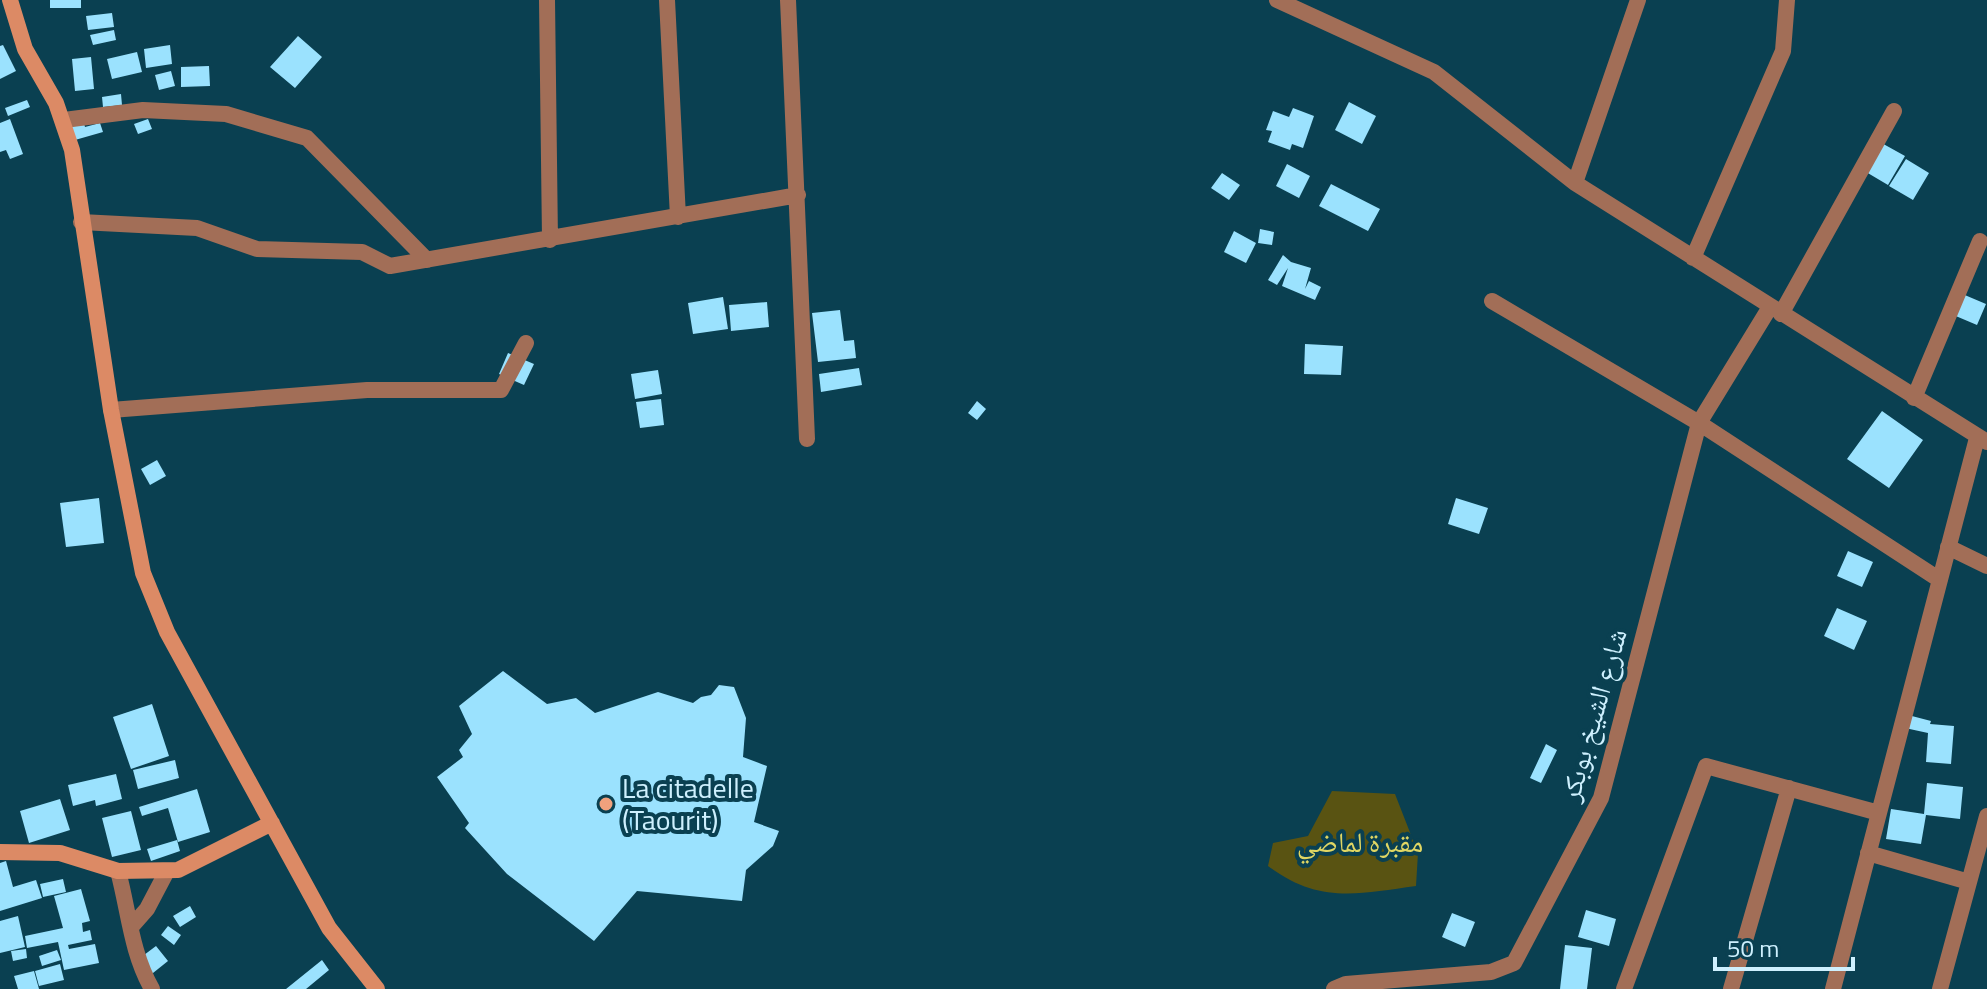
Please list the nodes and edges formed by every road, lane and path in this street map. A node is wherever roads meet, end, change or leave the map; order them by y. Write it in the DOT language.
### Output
graph roads {
  1 [pos="10,0"];
  2 [pos="547,0"];
  3 [pos="667,0"];
  4 [pos="788,0"];
  5 [pos="1277,0"];
  6 [pos="1638,0"];
  7 [pos="1787,0"];
  8 [pos="1894,111"];
  9 [pos="64,120"];
  10 [pos="1575,183"];
  11 [pos="798,195"];
  12 [pos="678,217"];
  13 [pos="81,222"];
  14 [pos="550,240"];
  15 [pos="1980,241"];
  16 [pos="1693,258"];
  17 [pos="427,260"];
  18 [pos="1492,301"];
  19 [pos="1776,311"];
  20 [pos="526,343"];
  21 [pos="1914,398"];
  22 [pos="111,410"];
  23 [pos="1699,423"];
  24 [pos="807,439"];
  25 [pos="1982,440"];
  26 [pos="1948,547"];
  27 [pos="1987,566"];
  28 [pos="1940,580"];
  29 [pos="1789,788"];
  30 [pos="1879,813"];
  31 [pos="1987,816"];
  32 [pos="272,823"];
  33 [pos="0,852"];
  34 [pos="1982,852"];
  35 [pos="1868,853"];
  36 [pos="118,871"];
  37 [pos="167,871"];
  38 [pos="1969,882"];
  39 [pos="132,926"];
  40 [pos="1342,987"];
  41 [pos="152,989"];
  42 [pos="377,989"];
  43 [pos="1624,989"];
  44 [pos="1731,989"];
  45 [pos="1833,989"];
  46 [pos="1940,989"];
  1 -- 9 [label="street"];
  2 -- 14 [label="street"];
  3 -- 12 [label="street"];
  4 -- 11 [label="street"];
  5 -- 10 [label="street"];
  6 -- 10 [label="street"];
  7 -- 16 [label="street"];
  8 -- 19 [label="street, شارع الشيخ بوبكر"];
  9 -- 13 [label="street"];
  9 -- 17 [label="street"];
  10 -- 16 [label="street"];
  11 -- 12 [label="street"];
  11 -- 24 [label="street"];
  12 -- 14 [label="street"];
  13 -- 17 [label="street"];
  13 -- 22 [label="street"];
  14 -- 17 [label="street"];
  15 -- 21 [label="street"];
  16 -- 19 [label="street"];
  18 -- 23 [label="street"];
  19 -- 21 [label="street"];
  19 -- 23 [label="street, شارع الشيخ بوبكر"];
  20 -- 22 [label="street"];
  21 -- 25 [label="street"];
  22 -- 32 [label="street"];
  23 -- 28 [label="street"];
  23 -- 40 [label="street, شارع الشيخ بوبكر"];
  25 -- 26 [label="street"];
  26 -- 27 [label="street"];
  26 -- 28 [label="street"];
  28 -- 30 [label="street"];
  29 -- 30 [label="street"];
  29 -- 43 [label="street"];
  29 -- 44 [label="street"];
  30 -- 35 [label="street"];
  31 -- 34 [label="street"];
  32 -- 37 [label="street"];
  32 -- 42 [label="street"];
  33 -- 36 [label="street"];
  34 -- 38 [label="street"];
  35 -- 38 [label="street"];
  35 -- 45 [label="street"];
  36 -- 37 [label="street"];
  36 -- 39 [label="street"];
  37 -- 39 [label="street"];
  38 -- 46 [label="street"];
  39 -- 41 [label="street"];
}
